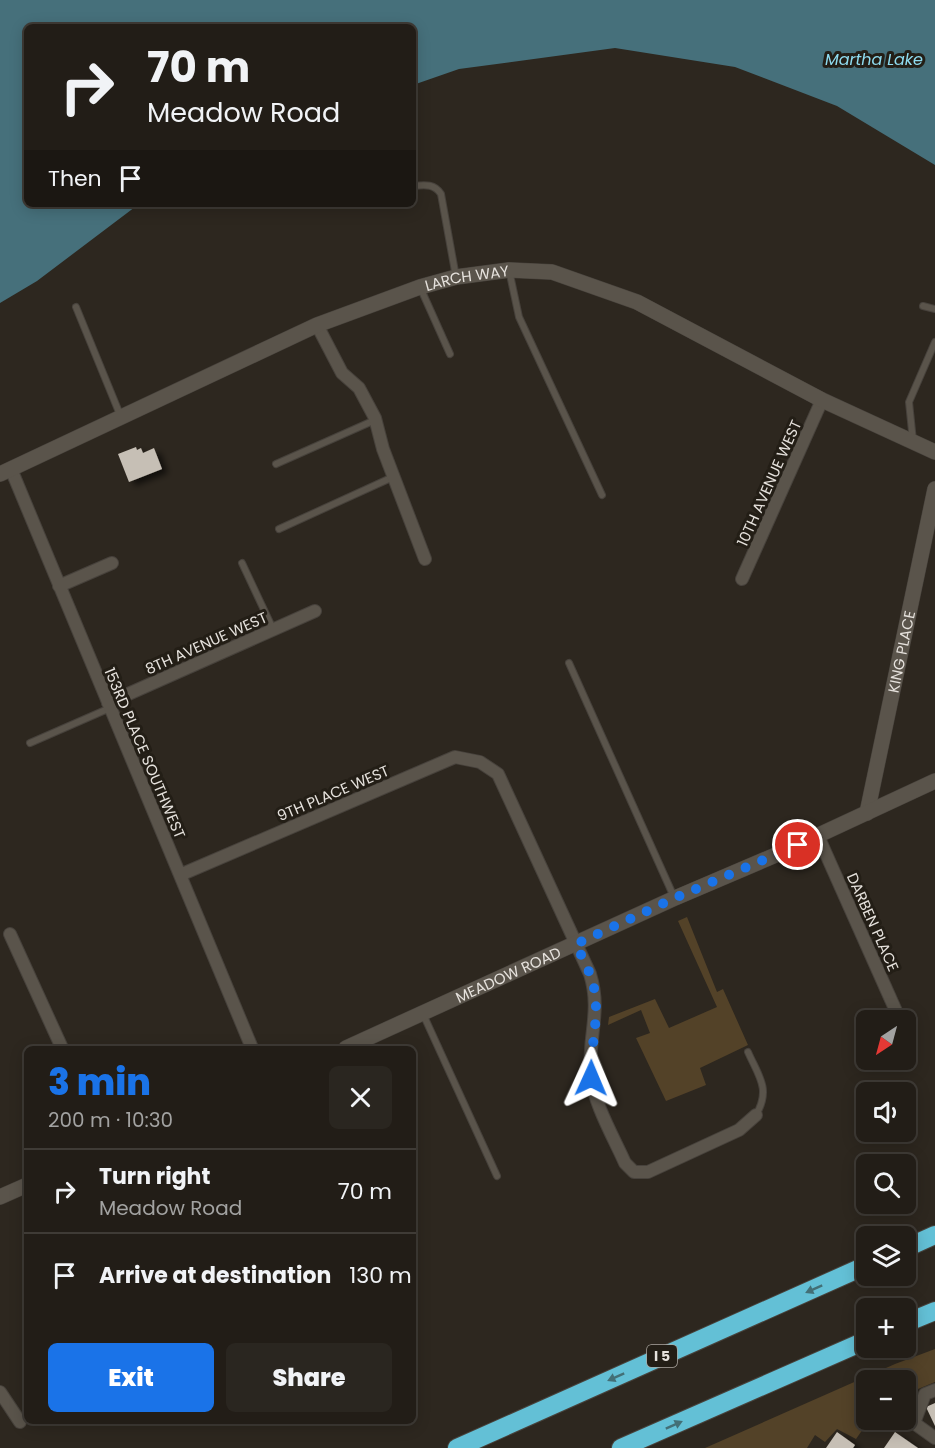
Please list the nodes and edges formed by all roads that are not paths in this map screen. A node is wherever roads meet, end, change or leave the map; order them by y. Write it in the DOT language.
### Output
graph roads {
  1 [pos="416,186"];
  2 [pos="508,270"];
  3 [pos="456,277"];
  4 [pos="420,287"];
  5 [pos="923,306"];
  6 [pos="76,307"];
  7 [pos="935,309"];
  8 [pos="317,325"];
  9 [pos="935,342"];
  10 [pos="450,354"];
  11 [pos="822,400"];
  12 [pos="122,417"];
  13 [pos="376,420"];
  14 [pos="913,442"];
  15 [pos="935,452"];
  16 [pos="276,464"];
  17 [pos="5,472"];
  18 [pos="393,477"];
  19 [pos="935,489"];
  20 [pos="602,495"];
  21 [pos="279,529"];
  22 [pos="425,559"];
  23 [pos="242,562"];
  24 [pos="112,563"];
  25 [pos="742,579"];
  26 [pos="59,586"];
  27 [pos="315,611"];
  28 [pos="273,630"];
  29 [pos="569,663"];
  30 [pos="109,705"];
  31 [pos="30,743"];
  32 [pos="935,781"];
  33 [pos="867,813"];
  34 [pos="818,836"];
  35 [pos="180,875"];
  36 [pos="675,898"];
  37 [pos="10,934"];
  38 [pos="576,944"];
  39 [pos="896,1010"];
  40 [pos="423,1014"];
  41 [pos="61,1046"];
  42 [pos="251,1046"];
  43 [pos="351,1046"];
  44 [pos="748,1052"];
  45 [pos="756,1114"];
  46 [pos="497,1176"];
  47 [pos="24,1186"];
  48 [pos="0,1197"];
  49 [pos="935,1235"];
  50 [pos="916,1244"];
  51 [pos="856,1270"];
  52 [pos="935,1311"];
  53 [pos="916,1319"];
  54 [pos="856,1345"];
  55 [pos="935,1390"];
  56 [pos="0,1392"];
  57 [pos="20,1422"];
  58 [pos="935,1438"];
  59 [pos="457,1448"];
  60 [pos="621,1448"];
  1 -- 3 [label="lane"];
  2 -- 3 [label="street, LARCH WAY"];
  2 -- 11 [label="street, LARCH WAY"];
  2 -- 20 [label="lane"];
  3 -- 4 [label="street, LARCH WAY"];
  4 -- 8 [label="street, LARCH WAY"];
  4 -- 10 [label="lane"];
  5 -- 7 [label="lane"];
  6 -- 12 [label="lane"];
  8 -- 12 [label="street, LARCH WAY"];
  8 -- 13 [label="street"];
  9 -- 14 [label="lane"];
  11 -- 14 [label="street, LARCH WAY"];
  11 -- 25 [label="street, 10TH AVENUE WEST"];
  12 -- 17 [label="street, LARCH WAY"];
  13 -- 16 [label="lane"];
  13 -- 18 [label="street"];
  14 -- 15 [label="street, LARCH WAY"];
  17 -- 26 [label="street, 153RD PLACE SOUTHWEST"];
  18 -- 21 [label="lane"];
  18 -- 22 [label="street"];
  19 -- 33 [label="street, KING PLACE"];
  23 -- 28 [label="lane"];
  24 -- 26 [label="street"];
  26 -- 30 [label="street, 153RD PLACE SOUTHWEST"];
  27 -- 28 [label="street, 8TH AVENUE WEST"];
  28 -- 30 [label="street, 8TH AVENUE WEST"];
  29 -- 36 [label="lane"];
  30 -- 31 [label="lane"];
  30 -- 35 [label="street, 153RD PLACE SOUTHWEST"];
  32 -- 33 [label="street, MEADOW ROAD"];
  33 -- 34 [label="street, MEADOW ROAD"];
  34 -- 36 [label="street, MEADOW ROAD"];
  34 -- 39 [label="street, DARBEN PLACE"];
  35 -- 38 [label="street, 9TH PLACE WEST"];
  35 -- 42 [label="street, 153RD PLACE SOUTHWEST"];
  36 -- 38 [label="street, MEADOW ROAD"];
  37 -- 41 [label="street"];
  38 -- 40 [label="street, MEADOW ROAD"];
  38 -- 45 [label="street"];
  40 -- 43 [label="street, MEADOW ROAD"];
  40 -- 46 [label="lane"];
  44 -- 45 [label="lane"];
  47 -- 48 [label="street"];
  49 -- 50 [label="highway"];
  51 -- 59 [label="highway, I 5, one-way"];
  52 -- 53 [label="highway"];
  60 -- 54 [label="highway, one-way"];
  55 -- 58 [label="street"];
  56 -- 57 [label="street"];
}
